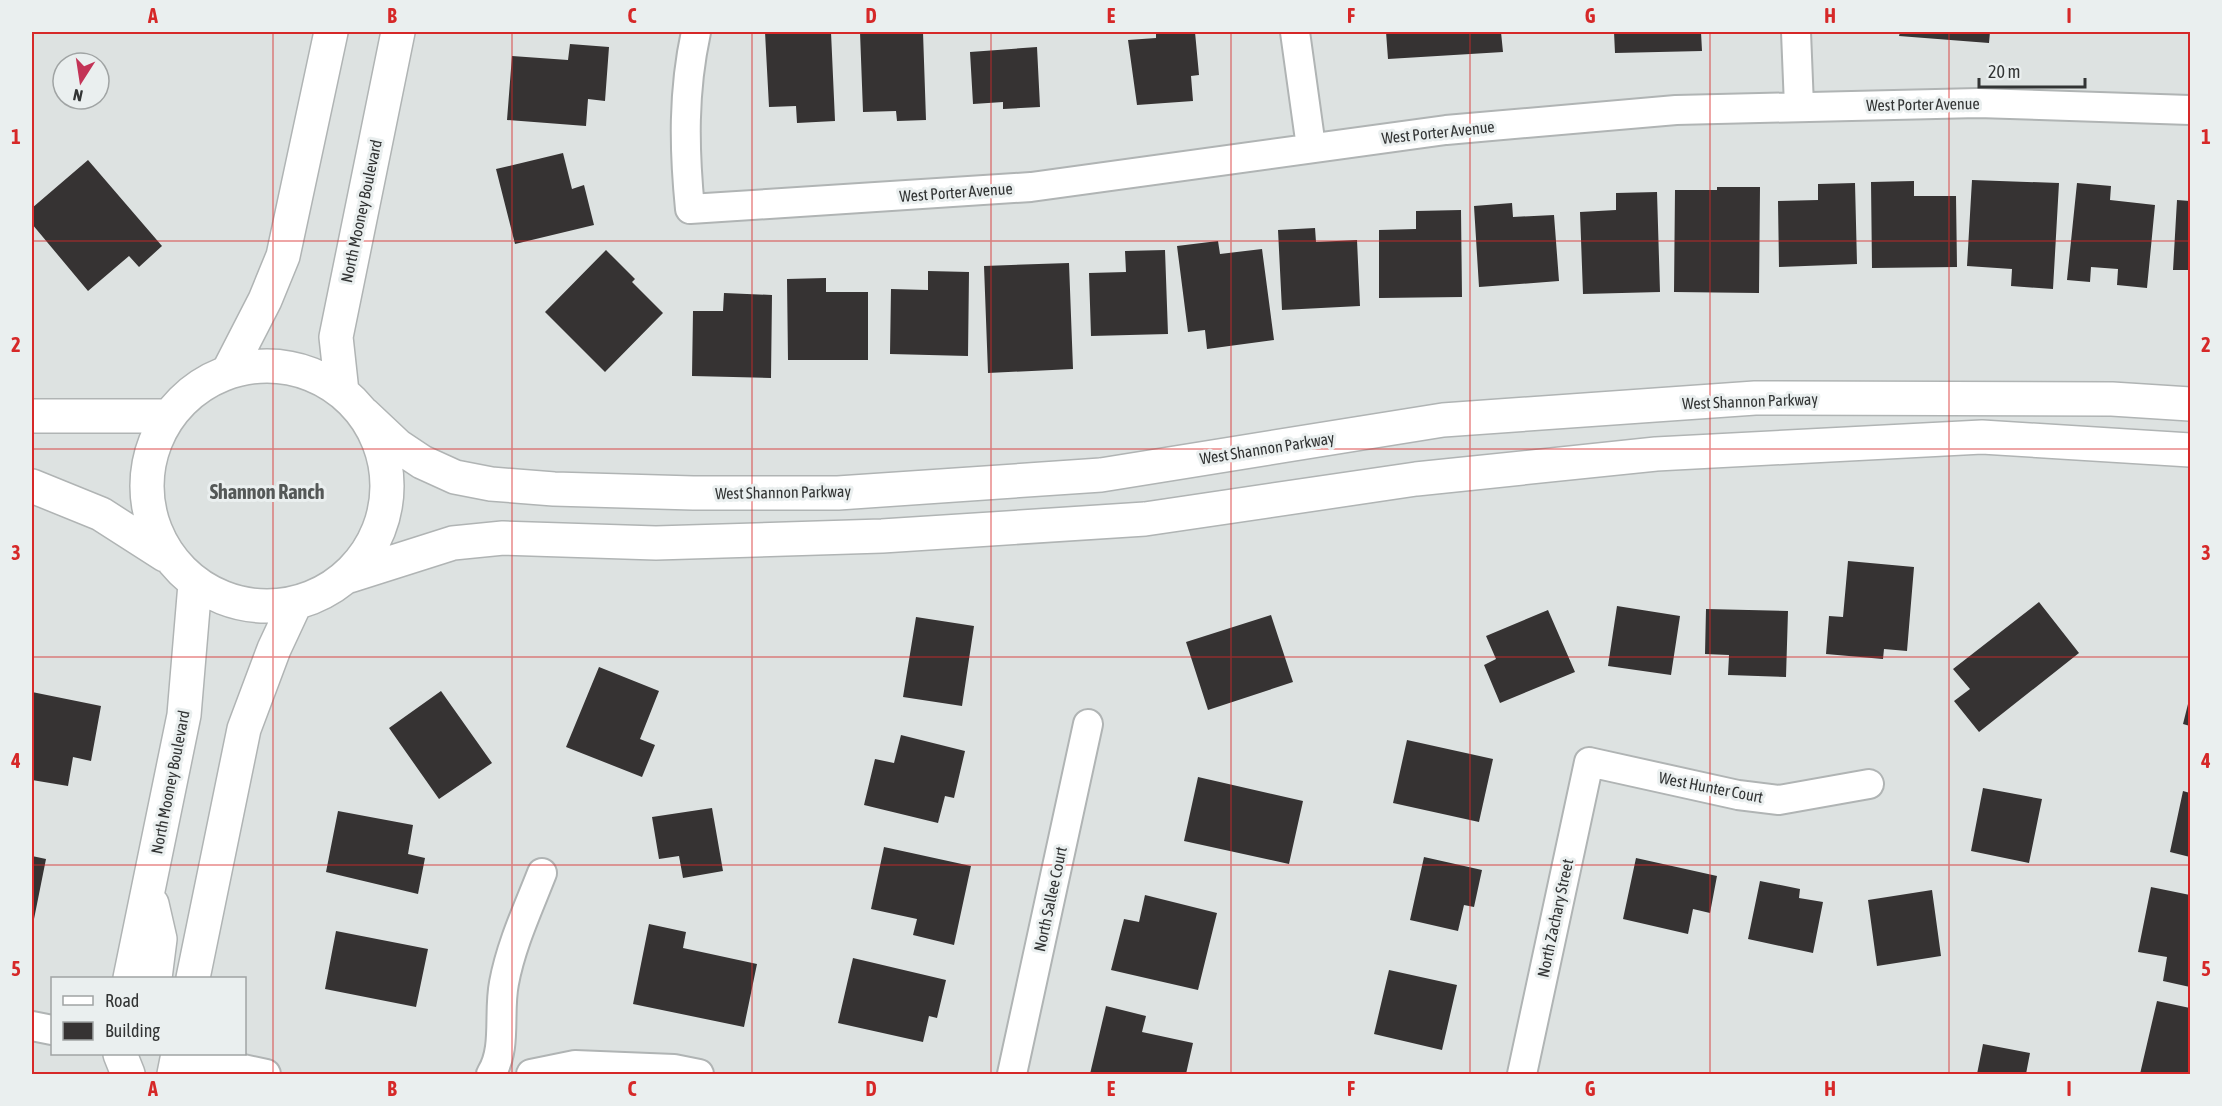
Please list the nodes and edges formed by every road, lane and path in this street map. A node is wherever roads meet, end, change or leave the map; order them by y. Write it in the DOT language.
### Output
graph roads {
  1 [pos="331,32"];
  2 [pos="398,32"];
  3 [pos="696,32"];
  4 [pos="1295,32"];
  5 [pos="1796,32"];
  6 [pos="1799,106"];
  7 [pos="2190,110"];
  8 [pos="1311,147"];
  9 [pos="228,372"];
  10 [pos="353,403"];
  11 [pos="2190,404"];
  12 [pos="32,416"];
  13 [pos="168,416"];
  14 [pos="2190,450"];
  15 [pos="32,486"];
  16 [pos="168,557"];
  17 [pos="349,576"];
  18 [pos="195,584"];
  19 [pos="295,604"];
  20 [pos="1088,724"];
  21 [pos="1589,762"];
  22 [pos="1869,784"];
  23 [pos="542,873"];
  24 [pos="148,891"];
  25 [pos="130,977"];
  26 [pos="155,977"];
  27 [pos="193,977"];
  28 [pos="32,1026"];
  29 [pos="51,1030"];
  30 [pos="114,1055"];
  31 [pos="121,1055"];
  32 [pos="177,1059"];
  33 [pos="110,1074"];
  34 [pos="128,1074"];
  35 [pos="267,1074"];
  36 [pos="491,1074"];
  37 [pos="531,1074"];
  38 [pos="699,1074"];
  39 [pos="1012,1074"];
  40 [pos="1522,1074"];
  1 -- 9 [label="street"];
  2 -- 10 [label="street, North Mooney Boulevard"];
  3 -- 8 [label="street, West Porter Avenue"];
  4 -- 8 [label="street"];
  5 -- 6 [label="street"];
  6 -- 7 [label="street, West Porter Avenue"];
  6 -- 8 [label="street, West Porter Avenue"];
  9 -- 10 [label="street, West Shannon Parkway"];
  9 -- 13 [label="street, West Shannon Parkway"];
  10 -- 11 [label="street, West Shannon Parkway"];
  10 -- 17 [label="street"];
  12 -- 13 [label="street"];
  13 -- 16 [label="street, West Shannon Parkway"];
  14 -- 17 [label="street"];
  15 -- 16 [label="street"];
  16 -- 18 [label="street"];
  17 -- 19 [label="street"];
  18 -- 19 [label="street"];
  18 -- 24 [label="street, North Mooney Boulevard"];
  19 -- 27 [label="street"];
  20 -- 39 [label="street, North Sallee Court"];
  21 -- 22 [label="street, West Hunter Court"];
  21 -- 40 [label="street, North Zachary Street"];
  23 -- 36 [label="street"];
  24 -- 25 [label="street, North Mooney Boulevard"];
  24 -- 26 [label="street"];
  28 -- 29 [label="street"];
  30 -- 33 [label="street"];
  31 -- 34 [label="street"];
  32 -- 35 [label="street"];
  37 -- 38 [label="street"];
}
